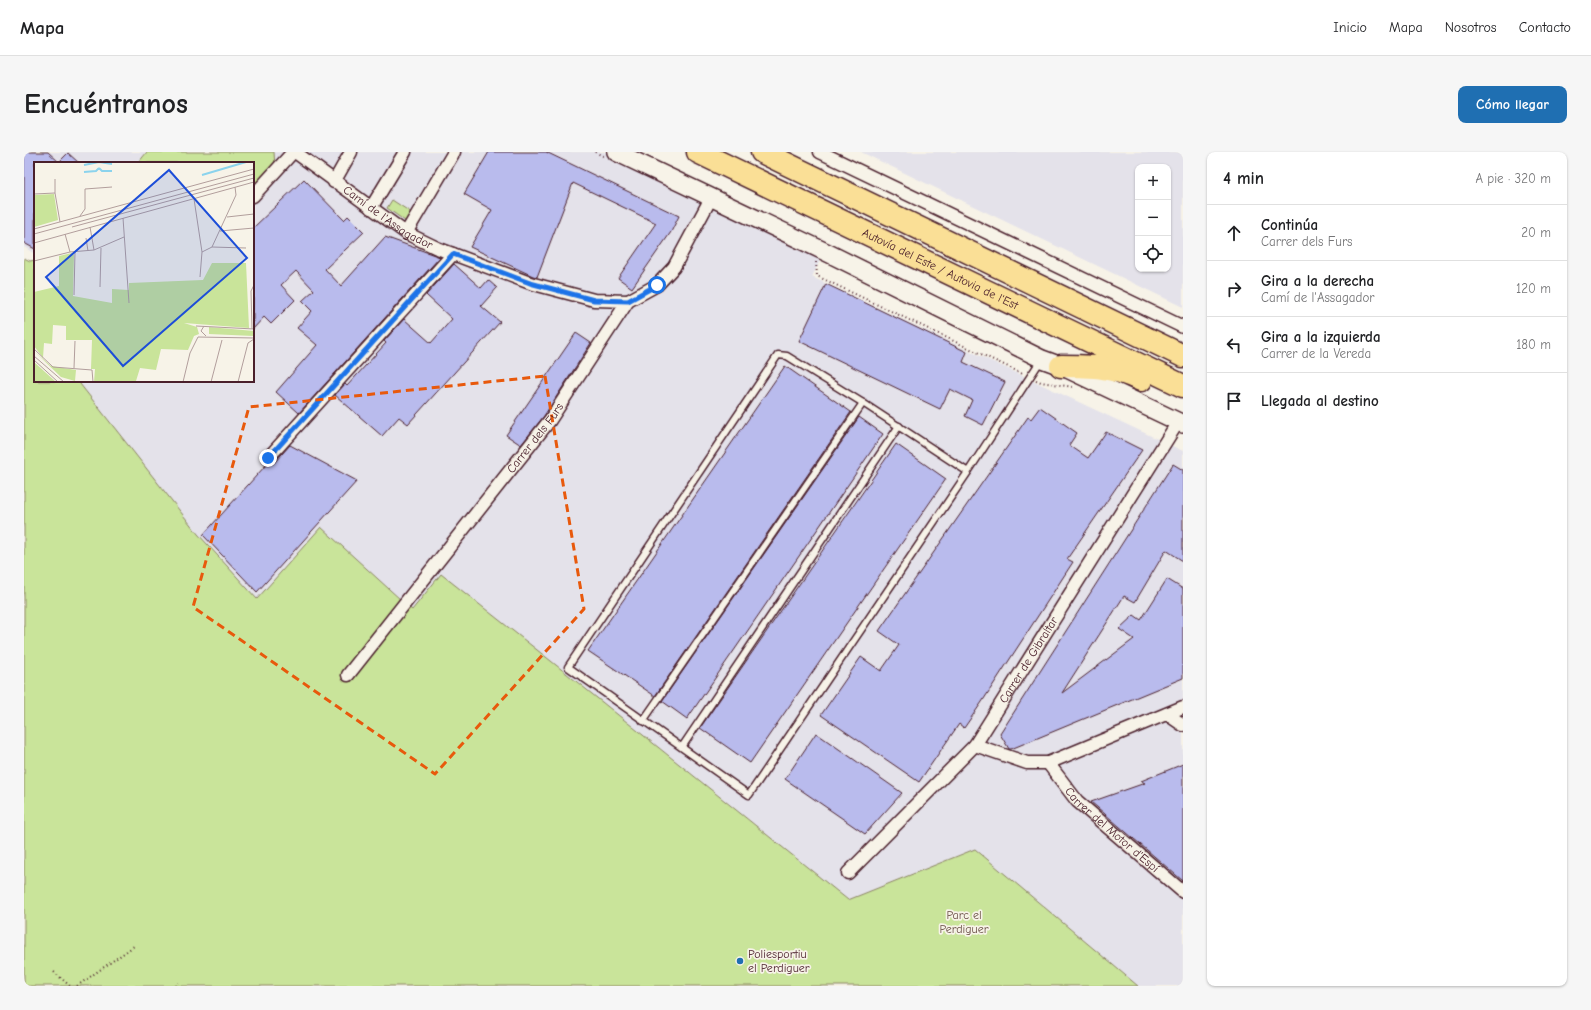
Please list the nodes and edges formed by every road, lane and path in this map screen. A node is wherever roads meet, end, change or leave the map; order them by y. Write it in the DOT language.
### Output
graph roads {
  1 [pos="351,152"];
  2 [pos="404,152"];
  3 [pos="454,152"];
  4 [pos="595,152"];
  5 [pos="698,152"];
  6 [pos="762,152"];
  7 [pos="820,152"];
  8 [pos="298,153"];
  9 [pos="612,155"];
  10 [pos="334,182"];
  11 [pos="254,195"];
  12 [pos="711,198"];
  13 [pos="371,208"];
  14 [pos="406,233"];
  15 [pos="453,254"];
  16 [pos="810,259"];
  17 [pos="628,301"];
  18 [pos="1183,327"];
  19 [pos="1183,356"];
  20 [pos="1051,363"];
  21 [pos="1030,377"];
  22 [pos="1183,386"];
  23 [pos="1079,390"];
  24 [pos="1183,400"];
  25 [pos="863,403"];
  26 [pos="1181,423"];
  27 [pos="899,426"];
  28 [pos="268,458"];
  29 [pos="968,472"];
  30 [pos="348,675"];
  31 [pos="1183,708"];
  32 [pos="1167,714"];
  33 [pos="643,721"];
  34 [pos="1183,725"];
  35 [pos="975,745"];
  36 [pos="682,747"];
  37 [pos="1048,763"];
  38 [pos="848,873"];
  39 [pos="1183,892"];
  40 [pos="134,946"];
  41 [pos="54,972"];
  42 [pos="179,983"];
  43 [pos="70,986"];
  44 [pos="77,986"];
  45 [pos="176,986"];
  1 -- 10 [label="street"];
  2 -- 13 [label="street"];
  3 -- 14 [label="street"];
  4 -- 9 [label="path"];
  5 -- 22 [label="highway, Autovía del Este / Autovia de l'Est"];
  6 -- 19 [label="highway"];
  7 -- 18 [label="street"];
  8 -- 10 [label="street, Camí de l'Assagador"];
  8 -- 11 [label="street"];
  9 -- 12 [label="street"];
  10 -- 13 [label="street, Camí de l'Assagador"];
  12 -- 17 [label="street, Carrer dels Furs"];
  12 -- 20 [label="street"];
  13 -- 14 [label="street, Camí de l'Assagador"];
  14 -- 15 [label="street, Camí de l'Assagador"];
  15 -- 17 [label="street, Camí de l'Assagador"];
  15 -- 28 [label="street"];
  16 -- 21 [label="path"];
  17 -- 30 [label="street, Carrer dels Furs"];
  20 -- 21 [label="lane"];
  20 -- 24 [label="highway"];
  20 -- 26 [label="street"];
  21 -- 23 [label="path"];
  21 -- 29 [label="lane"];
  25 -- 27 [label="lane"];
  25 -- 33 [label="lane"];
  25 -- 33 [label="lane"];
  26 -- 35 [label="street, Carrer de Gibraltar"];
  27 -- 29 [label="lane"];
  27 -- 36 [label="lane"];
  29 -- 36 [label="lane"];
  31 -- 32 [label="street"];
  32 -- 34 [label="street"];
  32 -- 37 [label="street"];
  33 -- 36 [label="lane"];
  35 -- 37 [label="street"];
  35 -- 38 [label="street, Carrer de Gibraltar"];
  37 -- 39 [label="street, Carrer del Motor d'Espí"];
  40 -- 44 [label="path"];
  41 -- 43 [label="path"];
  42 -- 45 [label="path"];
}
